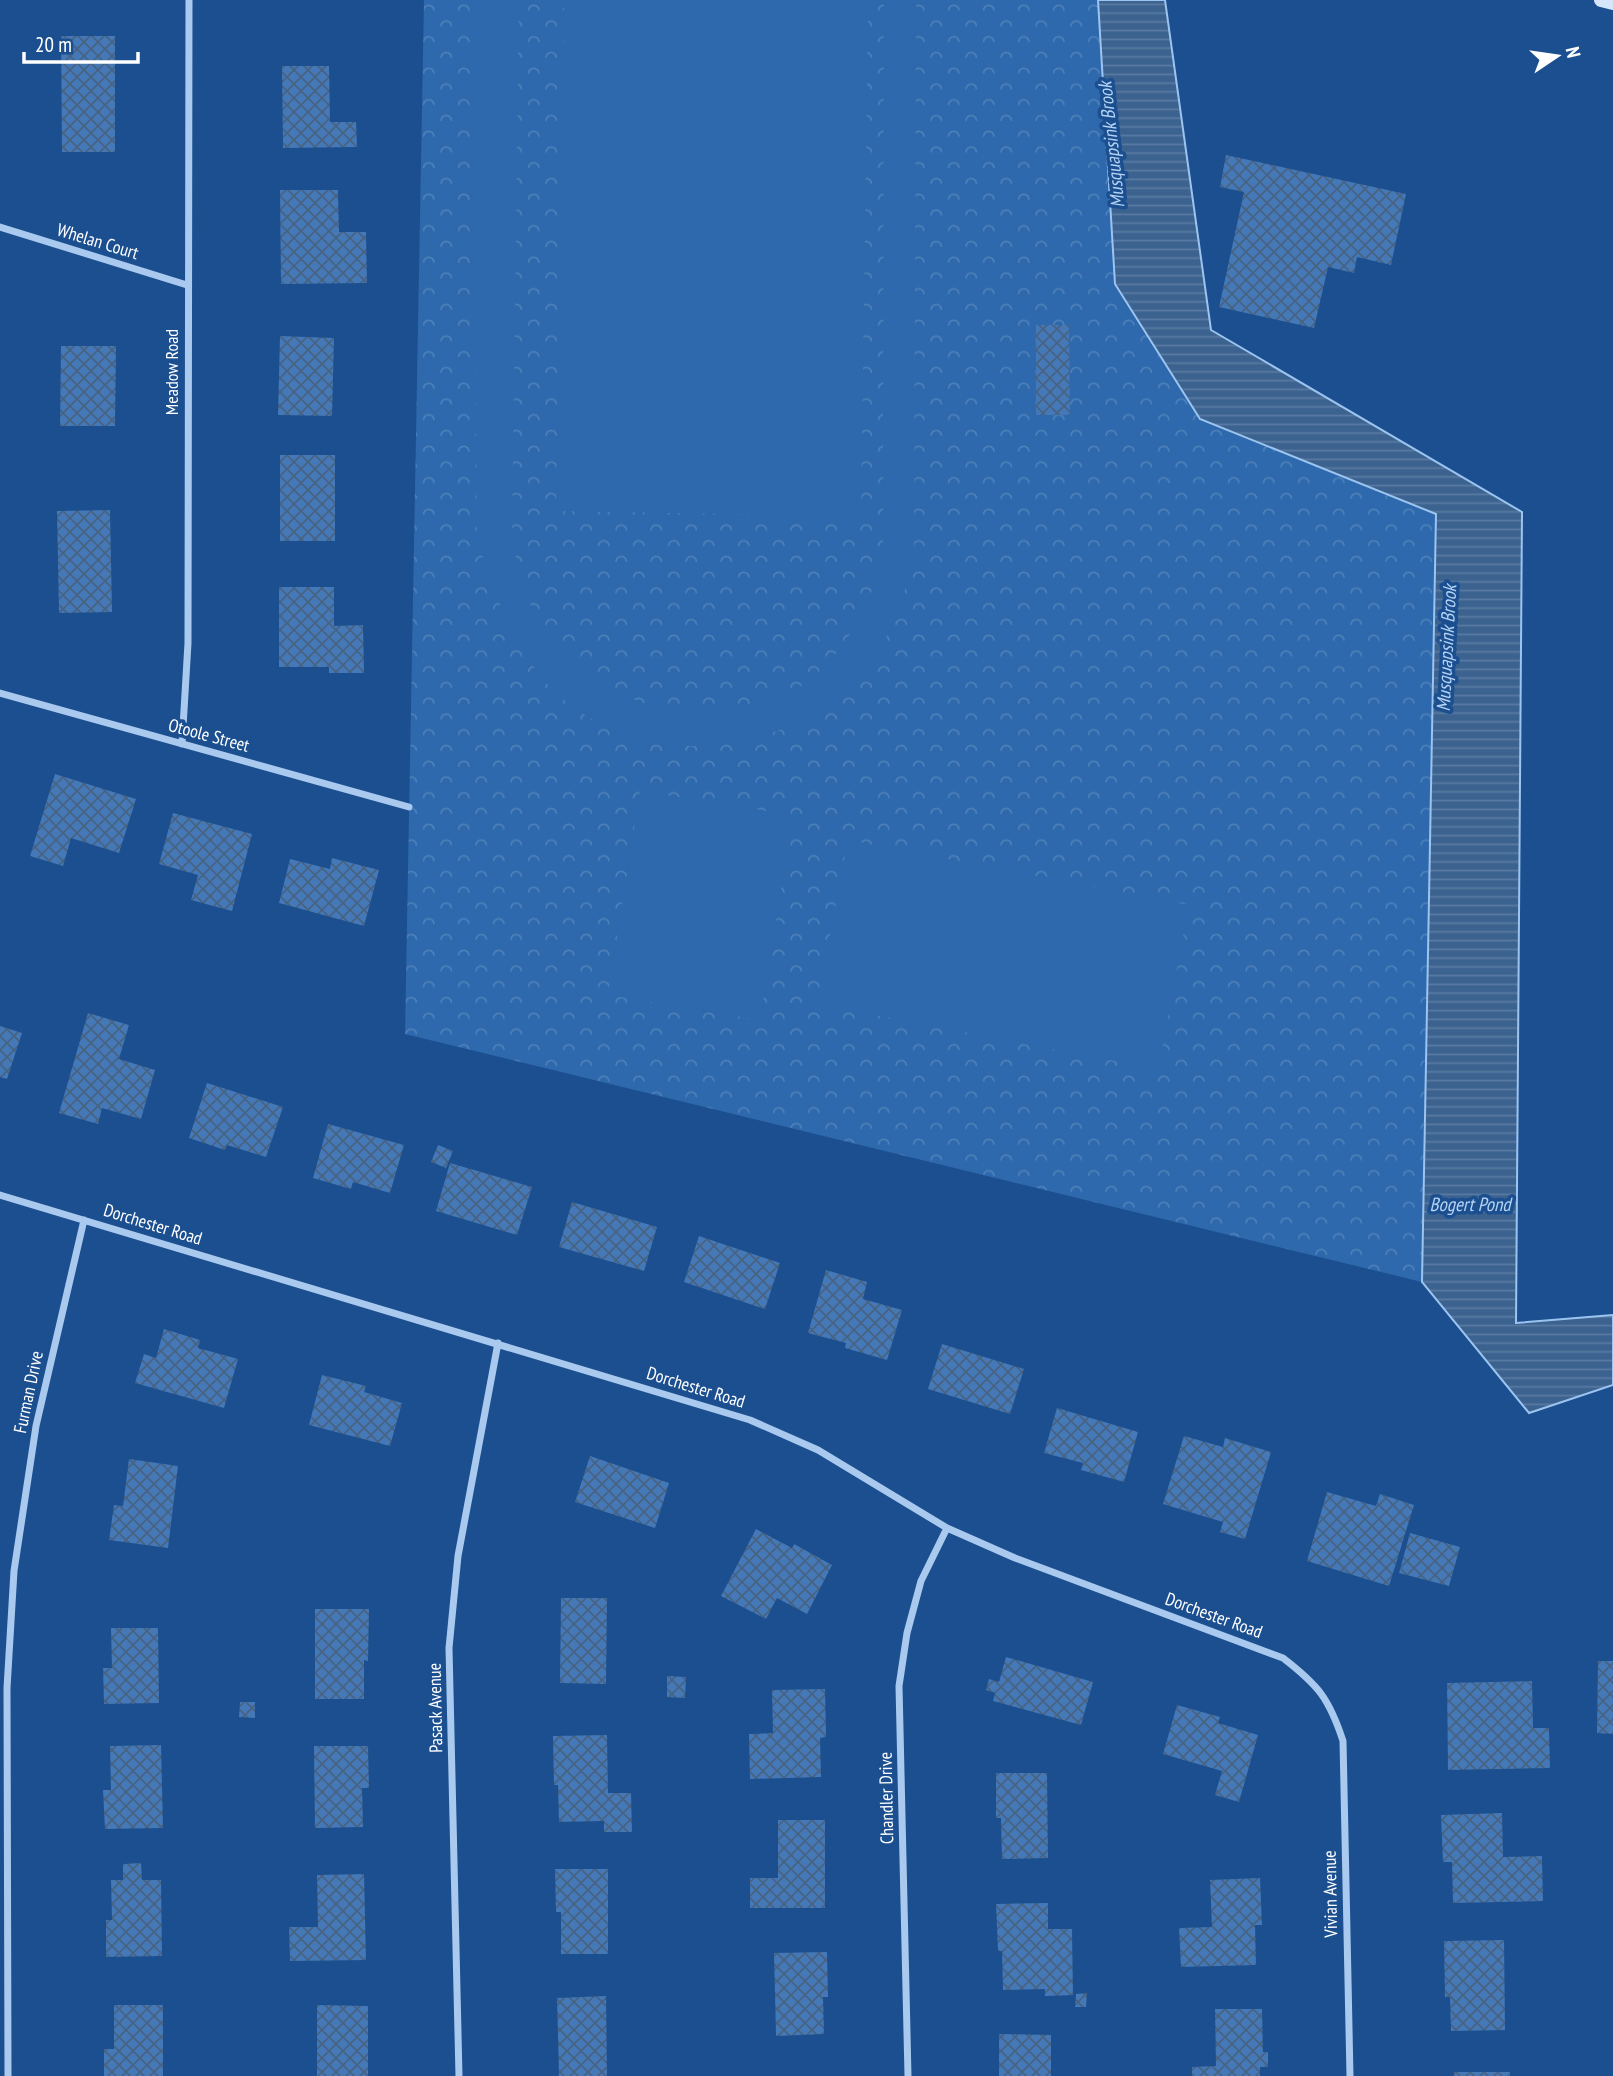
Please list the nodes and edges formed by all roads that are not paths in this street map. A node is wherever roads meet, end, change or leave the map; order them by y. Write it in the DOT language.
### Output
graph roads {
  1 [pos="189,0"];
  2 [pos="1601,0"];
  3 [pos="1613,3"];
  4 [pos="0,228"];
  5 [pos="187,285"];
  6 [pos="0,693"];
  7 [pos="182,744"];
  8 [pos="410,807"];
  9 [pos="0,1195"];
  10 [pos="84,1220"];
  11 [pos="498,1343"];
  12 [pos="947,1528"];
  13 [pos="1333,1712"];
  14 [pos="8,2076"];
  15 [pos="459,2076"];
  16 [pos="908,2076"];
  17 [pos="1350,2076"];
  1 -- 5 [label="street, Meadow Road"];
  2 -- 3 [label="main road"];
  4 -- 5 [label="street, Whelan Court"];
  5 -- 7 [label="street, Meadow Road"];
  6 -- 7 [label="street, Otoole Street"];
  7 -- 8 [label="street, Otoole Street"];
  9 -- 10 [label="street, Dorchester Road"];
  10 -- 11 [label="street, Dorchester Road"];
  10 -- 14 [label="street, Furman Drive"];
  11 -- 12 [label="street, Dorchester Road"];
  11 -- 15 [label="street, Pasack Avenue"];
  12 -- 13 [label="street, Dorchester Road"];
  12 -- 16 [label="street, Chandler Drive"];
  13 -- 17 [label="street, Vivian Avenue"];
}
